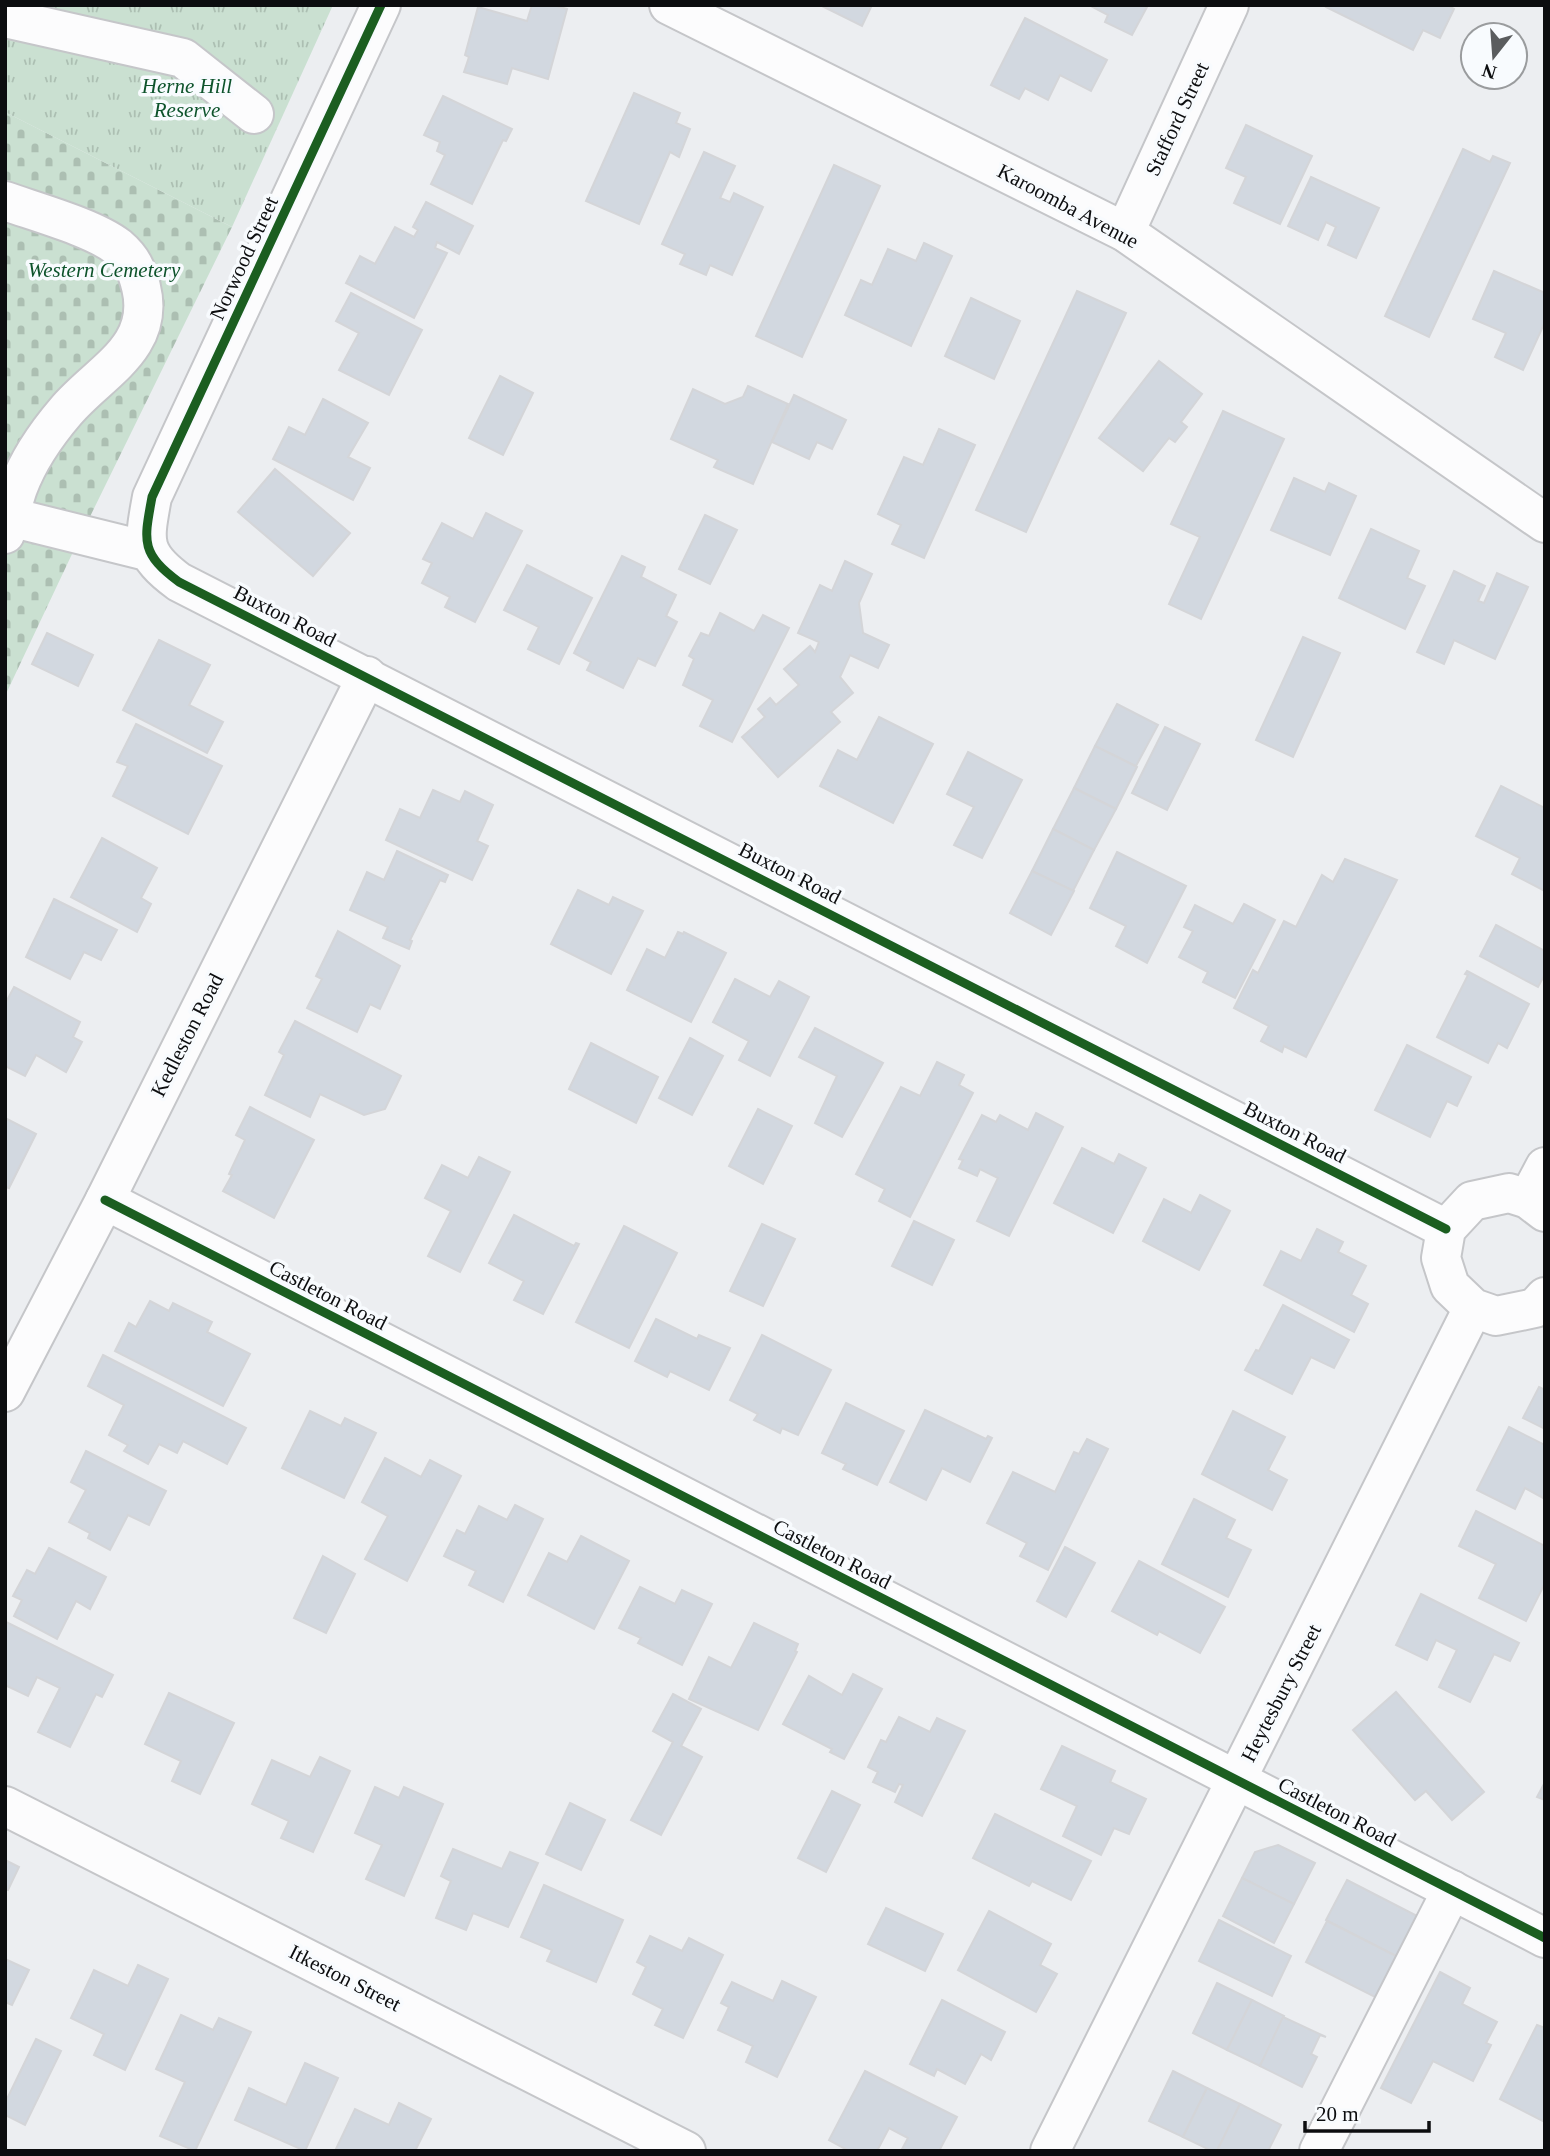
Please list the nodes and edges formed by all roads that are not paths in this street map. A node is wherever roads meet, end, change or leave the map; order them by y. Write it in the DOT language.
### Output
graph roads {
  1 [pos="381,5"];
  2 [pos="669,5"];
  3 [pos="1229,5"];
  4 [pos="5,18"];
  5 [pos="254,114"];
  6 [pos="5,201"];
  7 [pos="1125,232"];
  8 [pos="1545,523"];
  9 [pos="8,525"];
  10 [pos="147,539"];
  11 [pos="367,676"];
  12 [pos="1539,1192"];
  13 [pos="105,1200"];
  14 [pos="1446,1229"];
  15 [pos="1545,1297"];
  16 [pos="1473,1308"];
  17 [pos="5,1392"];
  18 [pos="1237,1781"];
  19 [pos="5,1806"];
  20 [pos="1452,1890"];
  21 [pos="1545,1938"];
  22 [pos="686,2151"];
  23 [pos="1050,2151"];
  24 [pos="1319,2151"];
  1 -- 10 [label="street, Norwood Street"];
  2 -- 7 [label="street, Karoomba Avenue"];
  3 -- 7 [label="street, Stafford Street"];
  4 -- 5 [label="street"];
  6 -- 9 [label="street"];
  7 -- 8 [label="street, Karoomba Avenue"];
  9 -- 10 [label="street"];
  10 -- 11 [label="street, Buxton Road"];
  11 -- 13 [label="street, Kedleston Road"];
  11 -- 14 [label="street, Buxton Road"];
  12 -- 14 [label="street"];
  13 -- 17 [label="street, Kedleston Road"];
  13 -- 18 [label="street, Castleton Road"];
  14 -- 16 [label="street"];
  15 -- 16 [label="street"];
  16 -- 18 [label="street, Heytesbury Street"];
  18 -- 20 [label="street, Castleton Road"];
  18 -- 23 [label="street, Heytesbury Street"];
  19 -- 22 [label="street, Itkeston Street"];
  20 -- 21 [label="street, Castleton Road"];
  20 -- 24 [label="street"];
}
